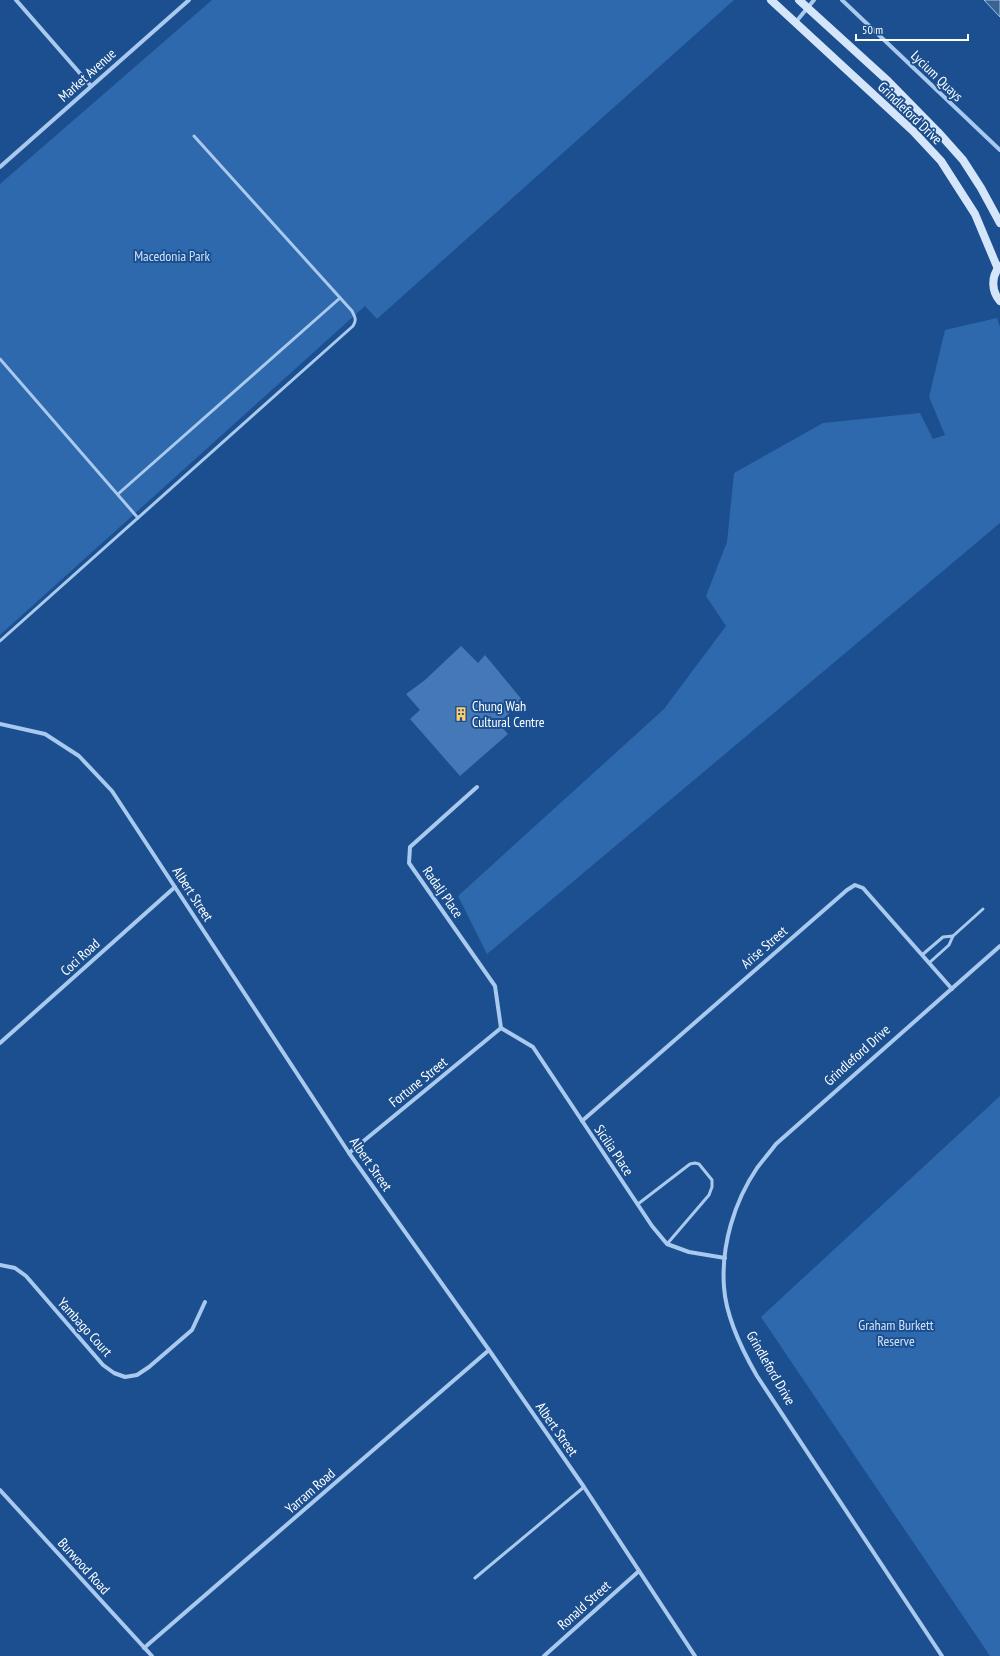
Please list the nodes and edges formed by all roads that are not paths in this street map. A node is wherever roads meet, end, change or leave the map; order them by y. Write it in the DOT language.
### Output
graph roads {
  1 [pos="16,0"];
  2 [pos="188,0"];
  3 [pos="771,0"];
  4 [pos="799,0"];
  5 [pos="814,0"];
  6 [pos="842,0"];
  7 [pos="806,7"];
  8 [pos="795,23"];
  9 [pos="91,86"];
  10 [pos="194,136"];
  11 [pos="1000,150"];
  12 [pos="0,167"];
  13 [pos="1000,223"];
  14 [pos="999,267"];
  15 [pos="340,298"];
  16 [pos="1000,301"];
  17 [pos="0,360"];
  18 [pos="118,494"];
  19 [pos="138,518"];
  20 [pos="0,641"];
  21 [pos="0,724"];
  22 [pos="477,787"];
  23 [pos="175,887"];
  24 [pos="983,909"];
  25 [pos="953,936"];
  26 [pos="1000,946"];
  27 [pos="922,955"];
  28 [pos="929,963"];
  29 [pos="952,989"];
  30 [pos="501,1028"];
  31 [pos="0,1043"];
  32 [pos="582,1121"];
  33 [pos="348,1153"];
  34 [pos="638,1204"];
  35 [pos="666,1244"];
  36 [pos="725,1258"];
  37 [pos="0,1265"];
  38 [pos="205,1302"];
  39 [pos="489,1350"];
  40 [pos="584,1487"];
  41 [pos="0,1490"];
  42 [pos="639,1571"];
  43 [pos="475,1578"];
  44 [pos="144,1648"];
  45 [pos="152,1656"];
  46 [pos="544,1656"];
  47 [pos="695,1656"];
  48 [pos="942,1656"];
  1 -- 9 [label="street"];
  2 -- 9 [label="street, Market Avenue"];
  3 -- 8 [label="street, Grindleford Drive"];
  4 -- 7 [label="street, Grindleford Drive"];
  5 -- 7 [label="street"];
  6 -- 11 [label="street, Lycium Quays"];
  7 -- 8 [label="street"];
  7 -- 13 [label="street, Grindleford Drive"];
  8 -- 14 [label="street, Grindleford Drive"];
  9 -- 12 [label="street, Market Avenue"];
  10 -- 15 [label="lane"];
  14 -- 16 [label="street, Grindleford Drive"];
  15 -- 18 [label="lane"];
  15 -- 19 [label="lane"];
  17 -- 18 [label="lane"];
  18 -- 19 [label="lane"];
  19 -- 20 [label="lane"];
  21 -- 23 [label="street, Albert Street"];
  22 -- 30 [label="street, Radalj Place"];
  23 -- 31 [label="street, Coci Road"];
  23 -- 33 [label="street, Albert Street"];
  24 -- 25 [label="lane"];
  25 -- 27 [label="lane"];
  25 -- 28 [label="lane"];
  26 -- 29 [label="street, Grindleford Drive"];
  27 -- 28 [label="street, Arise Street"];
  27 -- 32 [label="street, Arise Street"];
  28 -- 29 [label="street, Arise Street"];
  29 -- 36 [label="street, Grindleford Drive"];
  30 -- 32 [label="street, Sicilia Place"];
  30 -- 33 [label="street, Fortune Street"];
  32 -- 34 [label="street, Sicilia Place"];
  33 -- 39 [label="street, Albert Street"];
  34 -- 35 [label="street, Sicilia Place"];
  34 -- 35 [label="lane"];
  35 -- 36 [label="street"];
  36 -- 48 [label="street, Grindleford Drive"];
  37 -- 38 [label="street, Yambago Court"];
  39 -- 40 [label="street, Albert Street"];
  39 -- 44 [label="street, Yarram Road"];
  40 -- 42 [label="street, Albert Street"];
  40 -- 43 [label="lane"];
  41 -- 44 [label="street, Burwood Road"];
  42 -- 46 [label="street, Ronald Street"];
  42 -- 47 [label="street, Albert Street"];
  44 -- 45 [label="street, Burwood Road"];
}
